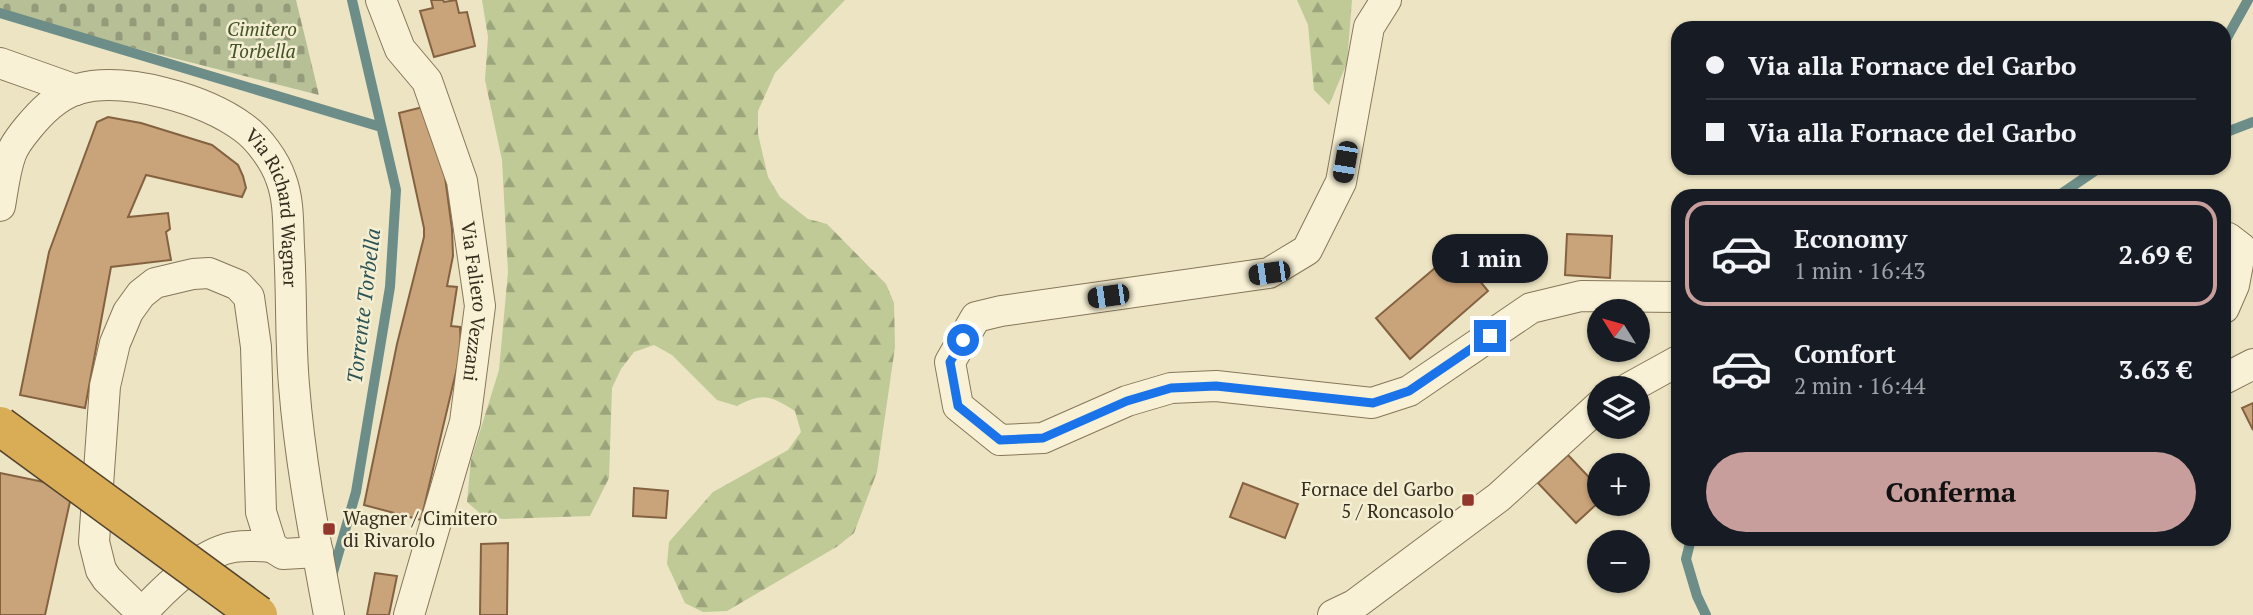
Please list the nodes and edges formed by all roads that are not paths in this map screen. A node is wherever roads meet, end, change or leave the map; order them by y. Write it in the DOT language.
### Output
graph roads {
  1 [pos="381,0"];
  2 [pos="1385,0"];
  3 [pos="0,63"];
  4 [pos="76,90"];
  5 [pos="0,206"];
  6 [pos="2231,240"];
  7 [pos="2231,292"];
  8 [pos="1671,298"];
  9 [pos="2253,364"];
  10 [pos="1671,365"];
  11 [pos="2231,375"];
  12 [pos="1650,376"];
  13 [pos="1587,417"];
  14 [pos="0,426"];
  15 [pos="272,547"];
  16 [pos="319,562"];
  17 [pos="143,614"];
  18 [pos="258,615"];
  19 [pos="329,615"];
  20 [pos="410,615"];
  21 [pos="1333,615"];
  1 -- 20 [label="street, Via Faliero Vezzani"];
  2 -- 8 [label="street"];
  3 -- 4 [label="street"];
  4 -- 5 [label="street, Via Richard Wagner"];
  4 -- 16 [label="street, Via Richard Wagner"];
  6 -- 7 [label="street"];
  9 -- 11 [label="street"];
  10 -- 12 [label="street"];
  13 -- 21 [label="street"];
  14 -- 18 [label="highway, bridge"];
  15 -- 16 [label="street"];
  15 -- 17 [label="street"];
  15 -- 17 [label="street"];
  16 -- 19 [label="street, Via Richard Wagner"];
}
